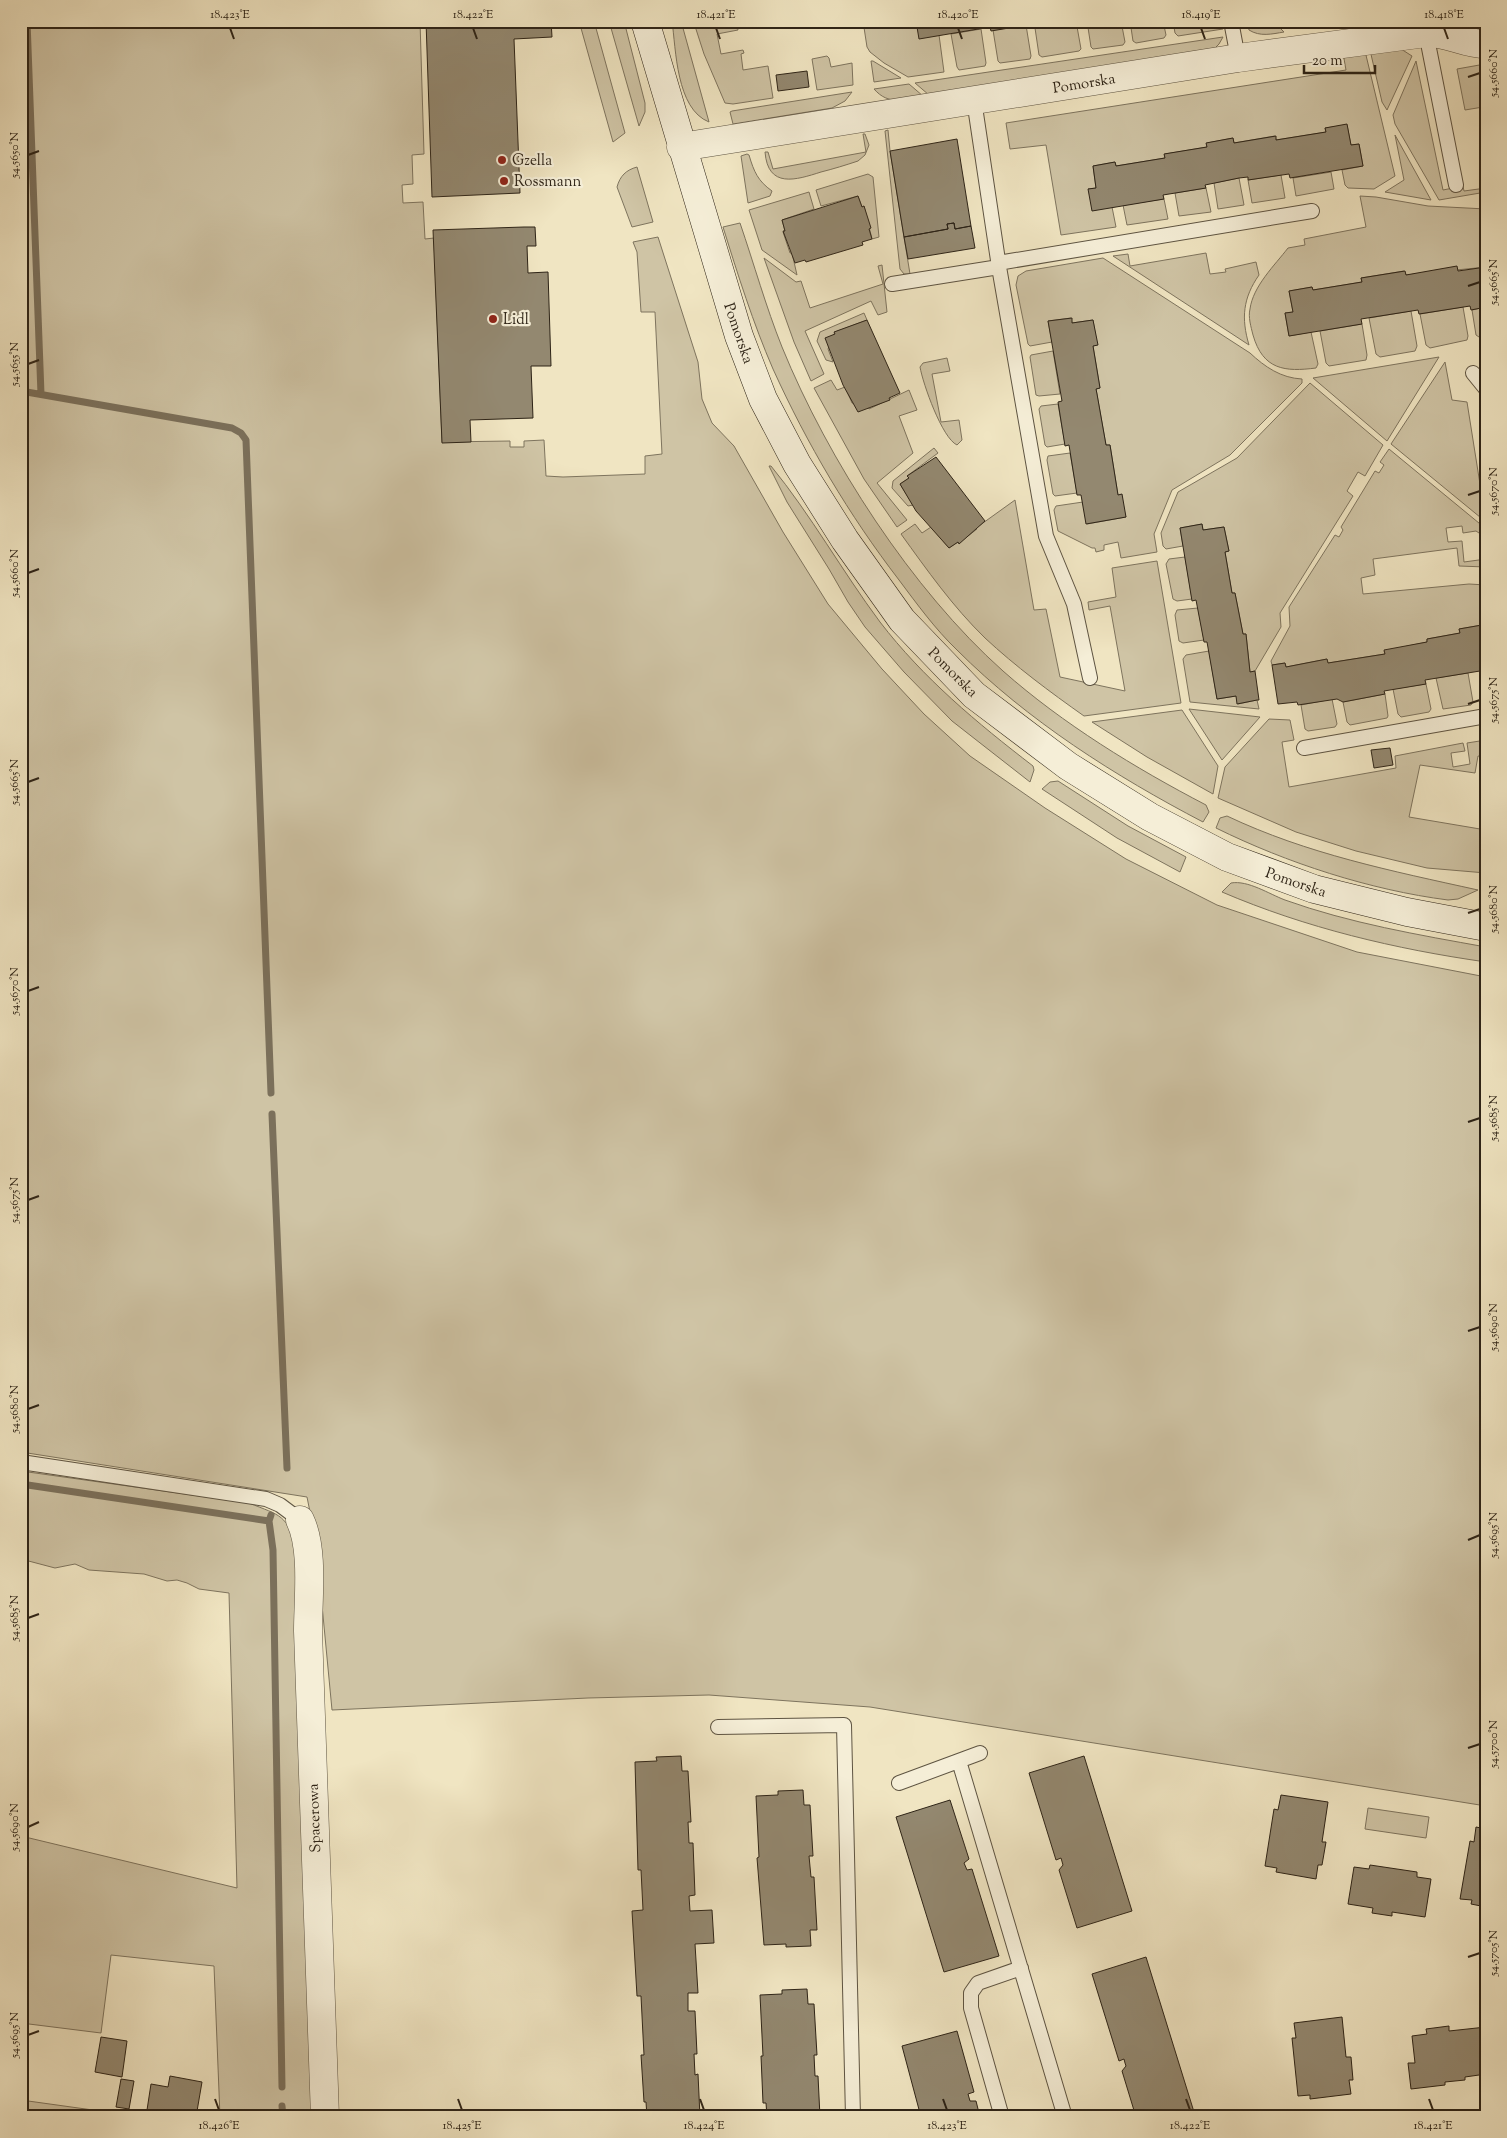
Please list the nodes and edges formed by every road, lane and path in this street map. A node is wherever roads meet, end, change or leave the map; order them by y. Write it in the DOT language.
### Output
graph roads {
  1 [pos="645,21"];
  2 [pos="1231,21"];
  3 [pos="1425,27"];
  4 [pos="1486,44"];
  5 [pos="1238,58"];
  6 [pos="974,100"];
  7 [pos="681,147"];
  8 [pos="1456,185"];
  9 [pos="1312,211"];
  10 [pos="998,265"];
  11 [pos="892,284"];
  12 [pos="1472,373"];
  13 [pos="1486,389"];
  14 [pos="1090,678"];
  15 [pos="1486,716"];
  16 [pos="1304,748"];
  17 [pos="1486,927"];
  18 [pos="21,1462"];
  19 [pos="300,1520"];
  20 [pos="718,1727"];
  21 [pos="980,1753"];
  22 [pos="959,1761"];
  23 [pos="899,1783"];
  24 [pos="1021,1968"];
  25 [pos="325,2117"];
  26 [pos="853,2117"];
  27 [pos="1002,2117"];
  28 [pos="1065,2117"];
  1 -- 7 [label="street, Pomorska"];
  2 -- 5 [label="lane"];
  3 -- 4 [label="street, Pomorska"];
  3 -- 5 [label="street, Pomorska"];
  3 -- 8 [label="lane"];
  5 -- 6 [label="street, Pomorska"];
  6 -- 7 [label="street, Pomorska"];
  6 -- 10 [label="lane"];
  7 -- 17 [label="street, Pomorska"];
  9 -- 10 [label="lane"];
  10 -- 11 [label="lane"];
  10 -- 14 [label="lane"];
  12 -- 13 [label="lane"];
  15 -- 16 [label="lane"];
  18 -- 19 [label="lane"];
  19 -- 25 [label="street, Spacerowa"];
  20 -- 26 [label="lane"];
  21 -- 22 [label="lane"];
  22 -- 23 [label="lane"];
  22 -- 24 [label="lane"];
  24 -- 27 [label="lane"];
  24 -- 28 [label="lane"];
}
